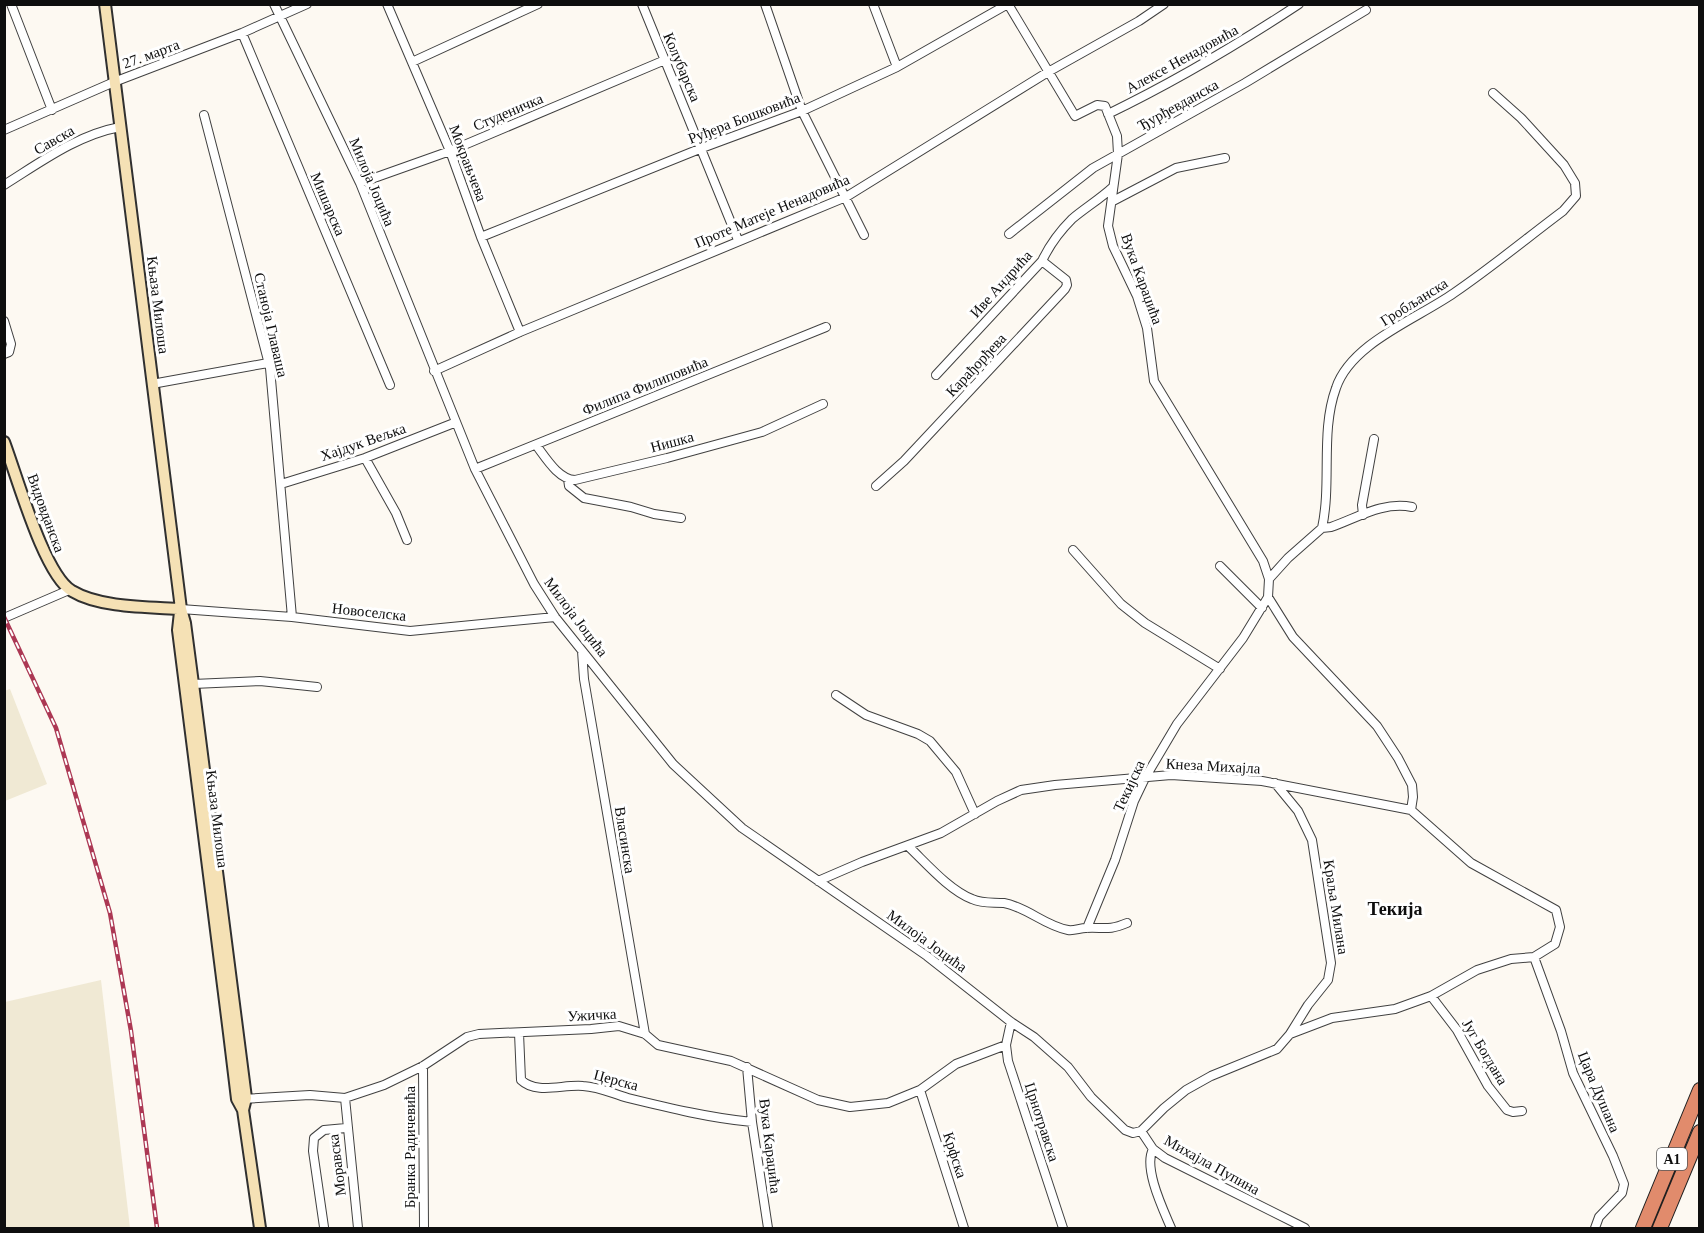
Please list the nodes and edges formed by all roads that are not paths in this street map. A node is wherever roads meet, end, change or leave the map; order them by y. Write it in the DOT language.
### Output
graph roads {
  1 [pos="11,4"];
  2 [pos="105,4"];
  3 [pos="274,4"];
  4 [pos="307,4"];
  5 [pos="387,4"];
  6 [pos="538,4"];
  7 [pos="642,4"];
  8 [pos="765,4"];
  9 [pos="873,4"];
  10 [pos="1164,4"];
  11 [pos="1299,4"];
  12 [pos="1008,5"];
  13 [pos="1366,10"];
  14 [pos="281,16"];
  15 [pos="242,33"];
  16 [pos="664,60"];
  17 [pos="412,62"];
  18 [pos="897,67"];
  19 [pos="1048,72"];
  20 [pos="114,82"];
  21 [pos="1493,93"];
  22 [pos="52,110"];
  23 [pos="802,111"];
  24 [pos="1108,114"];
  25 [pos="204,115"];
  26 [pos="120,127"];
  27 [pos="4,130"];
  28 [pos="702,148"];
  29 [pos="450,151"];
  30 [pos="1118,154"];
  31 [pos="1225,158"];
  32 [pos="360,183"];
  33 [pos="4,185"];
  34 [pos="1113,187"];
  35 [pos="846,196"];
  36 [pos="1113,201"];
  37 [pos="1009,234"];
  38 [pos="864,235"];
  39 [pos="481,237"];
  40 [pos="738,240"];
  41 [pos="1042,261"];
  42 [pos="4,321"];
  43 [pos="826,327"];
  44 [pos="520,332"];
  45 [pos="4,354"];
  46 [pos="268,363"];
  47 [pos="434,372"];
  48 [pos="936,375"];
  49 [pos="152,384"];
  50 [pos="390,385"];
  51 [pos="824,404"];
  52 [pos="454,423"];
  53 [pos="1374,439"];
  54 [pos="4,442"];
  55 [pos="536,446"];
  56 [pos="365,458"];
  57 [pos="474,469"];
  58 [pos="568,479"];
  59 [pos="280,484"];
  60 [pos="876,486"];
  61 [pos="1412,507"];
  62 [pos="1363,515"];
  63 [pos="681,518"];
  64 [pos="1322,528"];
  65 [pos="407,540"];
  66 [pos="1073,550"];
  67 [pos="1220,566"];
  68 [pos="1269,579"];
  69 [pos="69,590"];
  70 [pos="1268,597"];
  71 [pos="1262,608"];
  72 [pos="181,609"];
  73 [pos="292,617"];
  74 [pos="555,617"];
  75 [pos="4,618"];
  76 [pos="582,649"];
  77 [pos="1220,669"];
  78 [pos="194,684"];
  79 [pos="316,687"];
  80 [pos="836,694"];
  81 [pos="1144,778"];
  82 [pos="1275,783"];
  83 [pos="1411,810"];
  84 [pos="975,813"];
  85 [pos="908,846"];
  86 [pos="818,881"];
  87 [pos="1127,923"];
  88 [pos="1087,928"];
  89 [pos="1534,957"];
  90 [pos="1431,996"];
  91 [pos="1011,1022"];
  92 [pos="233,1032"];
  93 [pos="519,1033"];
  94 [pos="645,1034"];
  95 [pos="1290,1034"];
  96 [pos="1006,1045"];
  97 [pos="423,1066"];
  98 [pos="747,1067"];
  99 [pos="920,1090"];
  100 [pos="1700,1090"];
  101 [pos="345,1098"];
  102 [pos="242,1099"];
  103 [pos="1522,1111"];
  104 [pos="752,1122"];
  105 [pos="346,1128"];
  106 [pos="1141,1131"];
  107 [pos="1700,1132"];
  108 [pos="1154,1149"];
  109 [pos="324,1227"];
  110 [pos="260,1228"];
  111 [pos="358,1228"];
  112 [pos="424,1228"];
  113 [pos="768,1228"];
  114 [pos="964,1228"];
  115 [pos="1064,1228"];
  116 [pos="1171,1228"];
  117 [pos="1305,1228"];
  118 [pos="1595,1228"];
  119 [pos="1643,1228"];
  120 [pos="1660,1228"];
  1 -- 22 [label="street, Савска"];
  2 -- 20 [label="main road, Књаза Милоша"];
  3 -- 14 [label="street, Милоја Јоцића"];
  4 -- 14 [label="street, 27. марта"];
  5 -- 17 [label="street, Мокрањчева"];
  6 -- 17 [label="street"];
  7 -- 16 [label="street, Колубарска"];
  8 -- 23 [label="street"];
  9 -- 18 [label="street"];
  10 -- 19 [label="street, Проте Матеје Ненадовића"];
  11 -- 24 [label="street, Алексе Ненадовића"];
  12 -- 18 [label="street, Руђера Бошковића"];
  12 -- 19 [label="street"];
  13 -- 30 [label="street, Ђурђевданска"];
  14 -- 15 [label="street, 27. марта"];
  14 -- 32 [label="street, Милоја Јоцића"];
  15 -- 20 [label="street, 27. марта"];
  15 -- 50 [label="street, Мишарска"];
  16 -- 28 [label="street, Колубарска"];
  16 -- 29 [label="street, Студеничка"];
  17 -- 29 [label="street, Мокрањчева"];
  18 -- 23 [label="street, Руђера Бошковића"];
  19 -- 24 [label="street"];
  19 -- 35 [label="street, Проте Матеје Ненадовића"];
  20 -- 22 [label="street, 27. марта"];
  20 -- 26 [label="main road, Књаза Милоша"];
  21 -- 64 [label="street, Гробљанска"];
  22 -- 27 [label="street, 27. марта"];
  23 -- 28 [label="street, Руђера Бошковића"];
  23 -- 35 [label="street"];
  24 -- 30 [label="street, Вука Караџића"];
  25 -- 46 [label="street, Станоја Главаша"];
  26 -- 33 [label="street, Савска"];
  26 -- 49 [label="main road, Књаза Милоша"];
  28 -- 39 [label="street, Руђера Бошковића"];
  28 -- 40 [label="street, Колубарска"];
  29 -- 32 [label="street, Студеничка"];
  29 -- 39 [label="street, Мокрањчева"];
  30 -- 34 [label="street, Вука Караџића"];
  30 -- 37 [label="street, Ђурђевданска"];
  31 -- 36 [label="street"];
  32 -- 47 [label="street, Милоја Јоцића"];
  34 -- 36 [label="street, Вука Караџића"];
  34 -- 41 [label="street, Иве Андрића"];
  35 -- 38 [label="street"];
  35 -- 40 [label="street, Проте Матеје Ненадовића"];
  36 -- 68 [label="street, Вука Караџића"];
  39 -- 44 [label="street, Мокрањчева"];
  40 -- 44 [label="street, Проте Матеје Ненадовића"];
  41 -- 48 [label="street, Иве Андрића"];
  41 -- 60 [label="street, Карађорђева"];
  42 -- 45 [label="street"];
  43 -- 55 [label="street, Филипа Филиповића"];
  44 -- 47 [label="street, Проте Матеје Ненадовића"];
  46 -- 49 [label="street"];
  46 -- 59 [label="street, Станоја Главаша"];
  47 -- 52 [label="street, Милоја Јоцића"];
  49 -- 72 [label="main road, Књаза Милоша"];
  51 -- 58 [label="street, Нишка"];
  52 -- 56 [label="street, Хајдук Вељка"];
  52 -- 57 [label="street, Милоја Јоцића"];
  53 -- 62 [label="street"];
  54 -- 69 [label="main road, Видовданска"];
  55 -- 57 [label="street, Филипа Филиповића"];
  55 -- 58 [label="street"];
  56 -- 59 [label="street, Хајдук Вељка"];
  56 -- 65 [label="street"];
  57 -- 74 [label="street, Милоја Јоцића"];
  58 -- 63 [label="street"];
  59 -- 73 [label="street, Станоја Главаша"];
  61 -- 62 [label="street"];
  62 -- 64 [label="street"];
  64 -- 68 [label="street"];
  66 -- 77 [label="street"];
  67 -- 71 [label="street"];
  68 -- 70 [label="street"];
  69 -- 72 [label="main road"];
  69 -- 75 [label="street"];
  70 -- 71 [label="street, Текијска"];
  70 -- 83 [label="street"];
  71 -- 77 [label="street, Текијска"];
  72 -- 73 [label="street, Новоселска"];
  72 -- 78 [label="main road, Књаза Милоша"];
  72 -- 92 [label="main road, Књаза Милоша"];
  73 -- 74 [label="street, Новоселска"];
  74 -- 76 [label="street, Милоја Јоцића"];
  76 -- 86 [label="street, Милоја Јоцића"];
  76 -- 94 [label="street, Власинска"];
  77 -- 81 [label="street, Текијска"];
  78 -- 79 [label="street"];
  78 -- 92 [label="main road, Књаза Милоша"];
  80 -- 84 [label="street"];
  81 -- 82 [label="street, Кнеза Михајла"];
  81 -- 84 [label="street, Кнеза Михајла"];
  81 -- 88 [label="street, Текијска"];
  82 -- 83 [label="street, Кнеза Михајла"];
  82 -- 95 [label="street, Краља Милана"];
  83 -- 89 [label="street"];
  84 -- 85 [label="street, Кнеза Михајла"];
  85 -- 86 [label="street, Кнеза Михајла"];
  85 -- 88 [label="street"];
  86 -- 91 [label="street, Милоја Јоцића"];
  87 -- 88 [label="street"];
  89 -- 90 [label="street"];
  89 -- 118 [label="street, Цара Душана"];
  90 -- 95 [label="street"];
  90 -- 103 [label="street, Југ Богдана"];
  91 -- 96 [label="street, Црнотравска"];
  91 -- 106 [label="street"];
  92 -- 102 [label="main road"];
  93 -- 94 [label="street, Ужичка"];
  93 -- 97 [label="street, Ужичка"];
  93 -- 104 [label="street, Церска"];
  94 -- 98 [label="street, Ужичка"];
  95 -- 106 [label="street"];
  96 -- 99 [label="street, Ужичка"];
  96 -- 115 [label="street, Црнотравска"];
  97 -- 101 [label="street, Ужичка"];
  97 -- 112 [label="street, Бранка Радичевића"];
  98 -- 99 [label="street, Ужичка"];
  98 -- 104 [label="street, Вука Караџића"];
  99 -- 114 [label="street, Крфска"];
  100 -- 119 [label="highway, A1"];
  101 -- 102 [label="street, Ужичка"];
  101 -- 105 [label="street, Моравска"];
  102 -- 110 [label="main road"];
  104 -- 113 [label="street, Вука Караџића"];
  105 -- 109 [label="street"];
  105 -- 111 [label="street, Моравска"];
  106 -- 108 [label="street, Михајла Пупина"];
  107 -- 120 [label="highway, A1"];
  108 -- 116 [label="street"];
  108 -- 117 [label="street, Михајла Пупина"];
}
